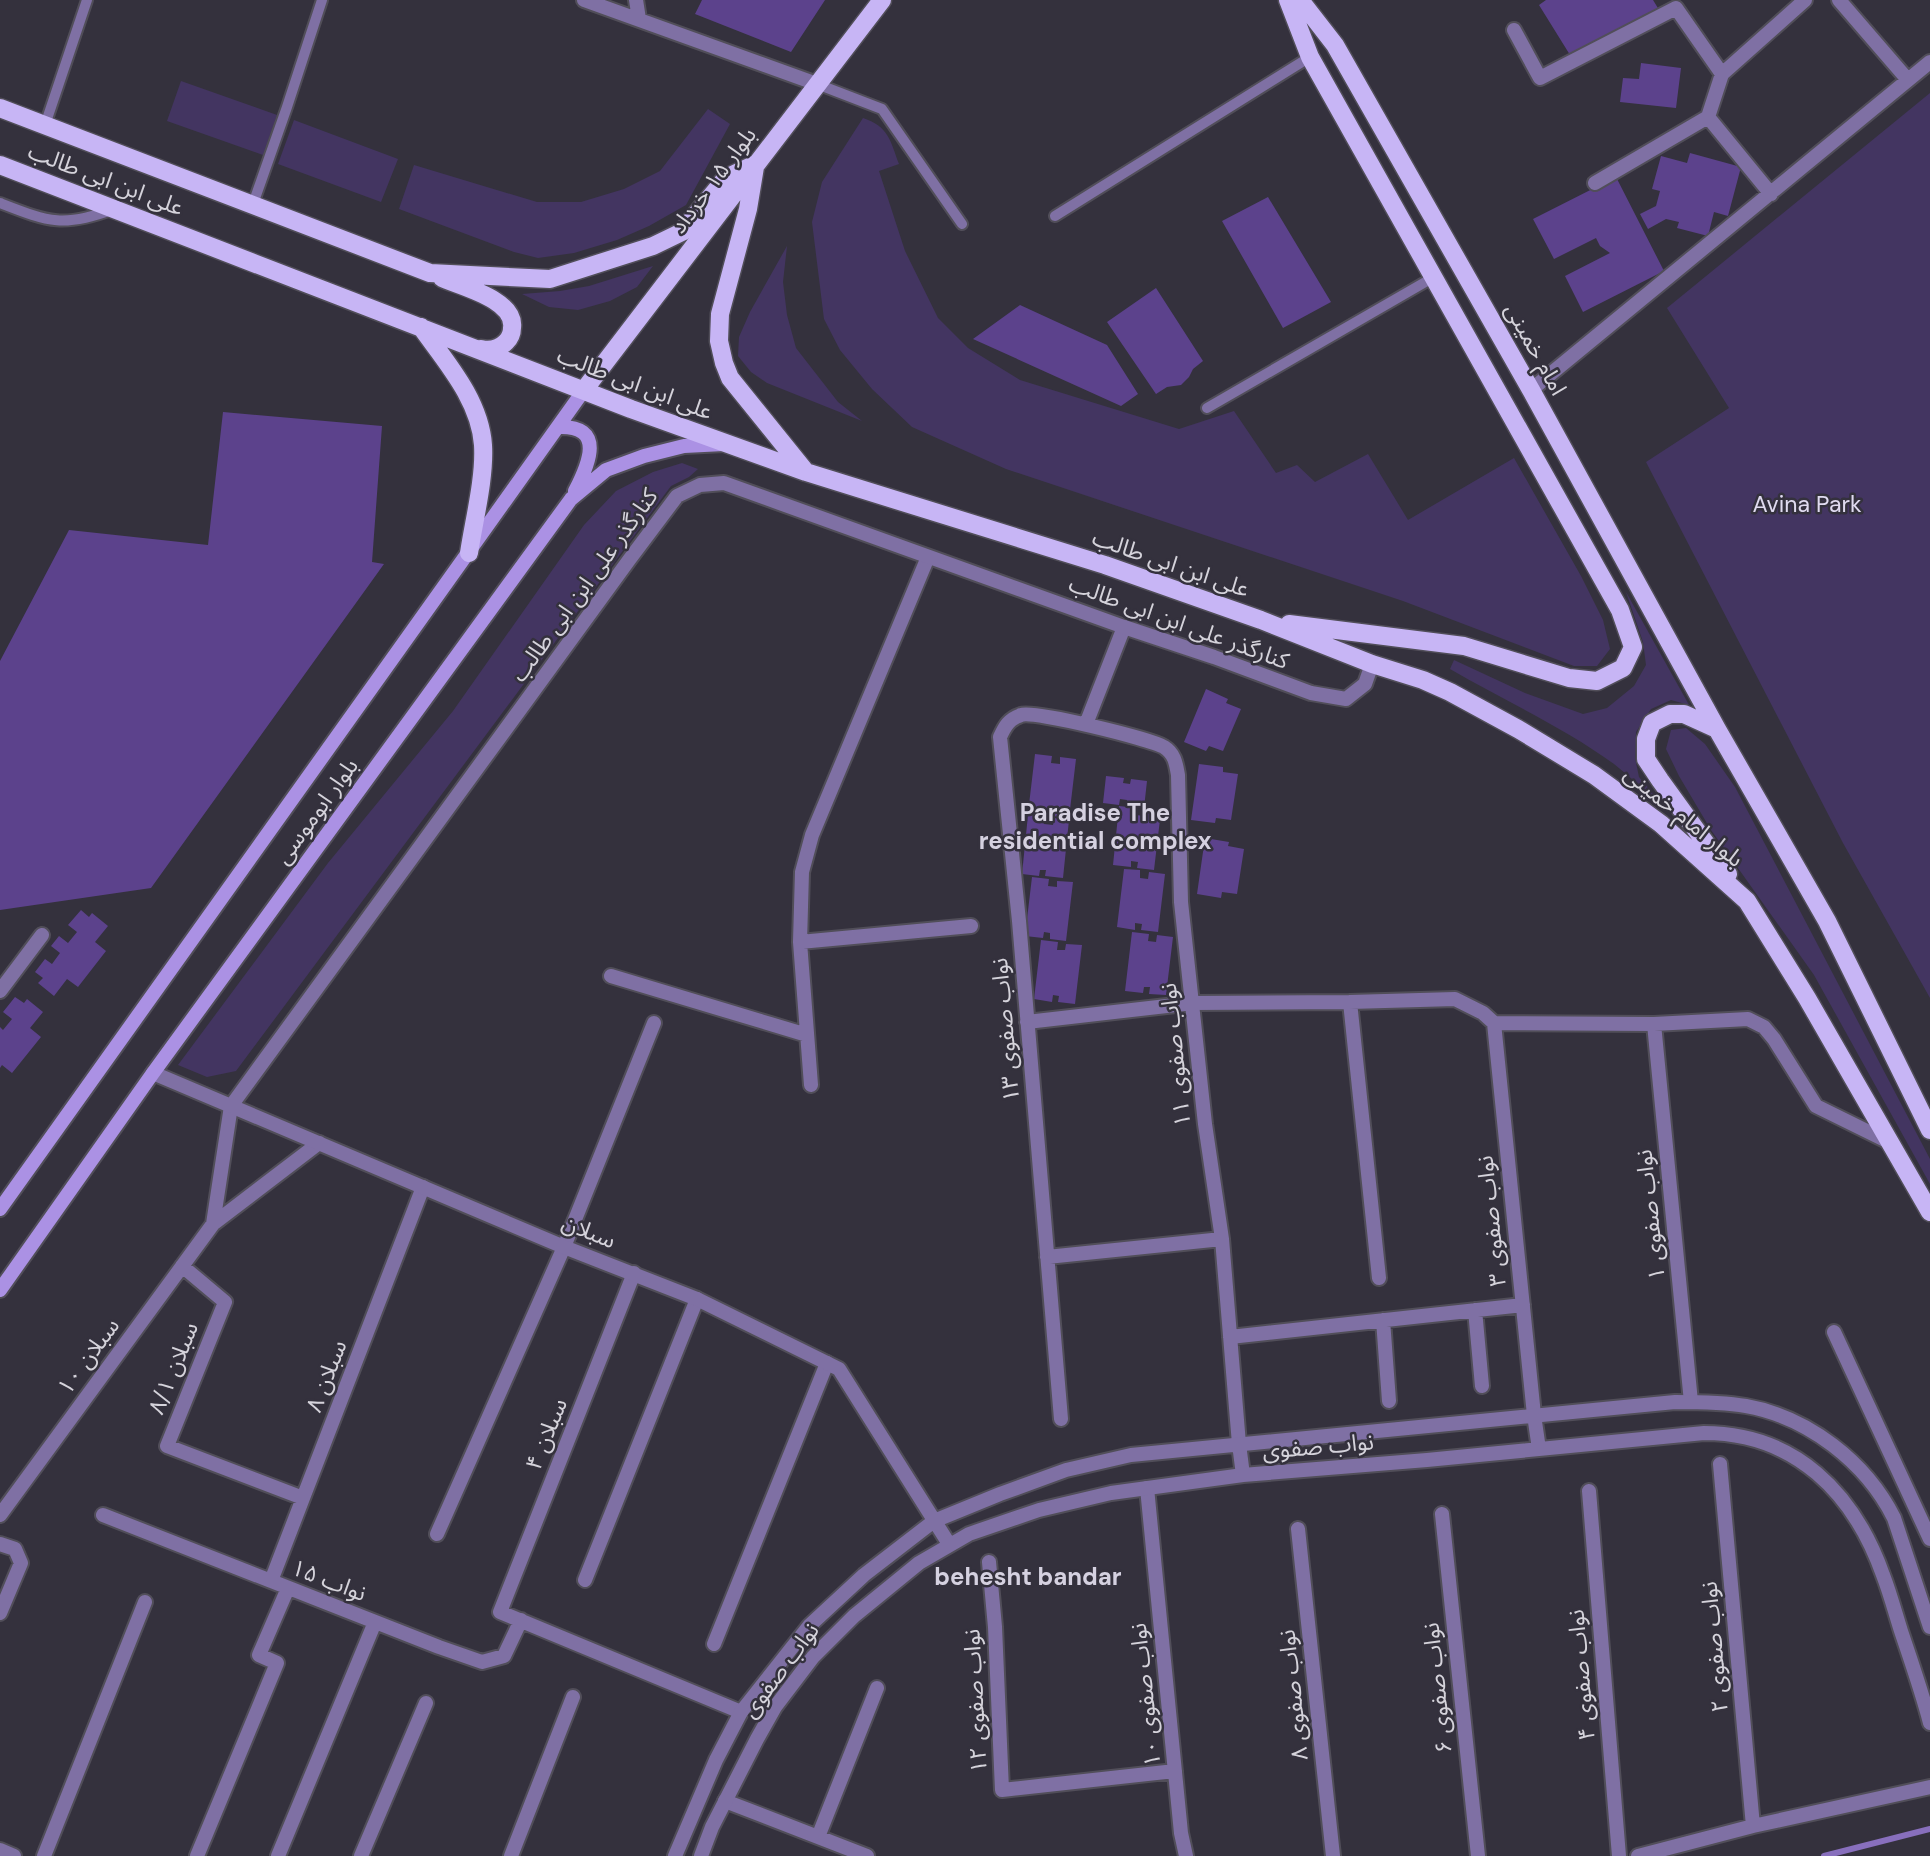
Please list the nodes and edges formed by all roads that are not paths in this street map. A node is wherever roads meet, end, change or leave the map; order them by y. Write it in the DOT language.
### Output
graph roads {
  1 [pos="87,0"];
  2 [pos="322,0"];
  3 [pos="584,0"];
  4 [pos="636,0"];
  5 [pos="882,0"];
  6 [pos="1288,0"];
  7 [pos="1300,0"];
  8 [pos="1805,0"];
  9 [pos="1839,0"];
  10 [pos="639,19"];
  11 [pos="1514,30"];
  12 [pos="1310,57"];
  13 [pos="1930,62"];
  14 [pos="1723,74"];
  15 [pos="1908,80"];
  16 [pos="817,85"];
  17 [pos="0,107"];
  18 [pos="1708,117"];
  19 [pos="46,125"];
  20 [pos="756,164"];
  21 [pos="0,165"];
  22 [pos="1595,183"];
  23 [pos="1771,194"];
  24 [pos="0,203"];
  25 [pos="253,204"];
  26 [pos="114,209"];
  27 [pos="1055,216"];
  28 [pos="962,224"];
  29 [pos="430,273"];
  30 [pos="1434,277"];
  31 [pos="421,327"];
  32 [pos="477,349"];
  33 [pos="584,390"];
  34 [pos="1531,390"];
  35 [pos="1207,408"];
  36 [pos="558,426"];
  37 [pos="727,444"];
  38 [pos="806,472"];
  39 [pos="571,499"];
  40 [pos="469,553"];
  41 [pos="928,557"];
  42 [pos="1261,620"];
  43 [pos="1124,627"];
  44 [pos="1372,664"];
  45 [pos="1086,724"];
  46 [pos="1717,729"];
  47 [pos="1747,901"];
  48 [pos="971,926"];
  49 [pos="43,935"];
  50 [pos="800,942"];
  51 [pos="611,976"];
  52 [pos="0,991"];
  53 [pos="1350,1002"];
  54 [pos="1193,1003"];
  55 [pos="1027,1022"];
  56 [pos="654,1023"];
  57 [pos="1494,1023"];
  58 [pos="1654,1024"];
  59 [pos="807,1035"];
  60 [pos="153,1073"];
  61 [pos="811,1085"];
  62 [pos="231,1106"];
  63 [pos="1930,1130"];
  64 [pos="1889,1142"];
  65 [pos="319,1143"];
  66 [pos="423,1187"];
  67 [pos="0,1209"];
  68 [pos="1930,1212"];
  69 [pos="213,1224"];
  70 [pos="1222,1239"];
  71 [pos="564,1247"];
  72 [pos="1047,1257"];
  73 [pos="182,1266"];
  74 [pos="634,1273"];
  75 [pos="1379,1278"];
  76 [pos="0,1290"];
  77 [pos="697,1299"];
  78 [pos="1523,1305"];
  79 [pos="1475,1310"];
  80 [pos="1383,1320"];
  81 [pos="1834,1332"];
  82 [pos="1230,1337"];
  83 [pos="827,1363"];
  84 [pos="1482,1386"];
  85 [pos="1389,1401"];
  86 [pos="1691,1402"];
  87 [pos="1534,1415"];
  88 [pos="1061,1419"];
  89 [pos="1239,1444"];
  90 [pos="1539,1449"];
  91 [pos="1720,1464"];
  92 [pos="1243,1475"];
  93 [pos="1147,1488"];
  94 [pos="1589,1491"];
  95 [pos="303,1498"];
  96 [pos="1442,1514"];
  97 [pos="0,1515"];
  98 [pos="103,1515"];
  99 [pos="934,1521"];
  100 [pos="1298,1529"];
  101 [pos="437,1534"];
  102 [pos="1930,1539"];
  103 [pos="0,1544"];
  104 [pos="949,1544"];
  105 [pos="989,1562"];
  106 [pos="585,1580"];
  107 [pos="271,1581"];
  108 [pos="288,1588"];
  109 [pos="1925,1593"];
  110 [pos="145,1601"];
  111 [pos="0,1613"];
  112 [pos="521,1620"];
  113 [pos="375,1622"];
  114 [pos="1930,1627"];
  115 [pos="714,1644"];
  116 [pos="877,1688"];
  117 [pos="573,1697"];
  118 [pos="426,1703"];
  119 [pos="741,1712"];
  120 [pos="1930,1723"];
  121 [pos="1175,1770"];
  122 [pos="1930,1787"];
  123 [pos="725,1801"];
  124 [pos="692,1815"];
  125 [pos="1753,1826"];
  126 [pos="712,1827"];
  127 [pos="818,1837"];
  128 [pos="0,1850"];
  129 [pos="14,1856"];
  130 [pos="44,1856"];
  131 [pos="197,1856"];
  132 [pos="278,1856"];
  133 [pos="361,1856"];
  134 [pos="511,1856"];
  135 [pos="675,1856"];
  136 [pos="701,1856"];
  137 [pos="867,1856"];
  138 [pos="1186,1856"];
  139 [pos="1332,1856"];
  140 [pos="1478,1856"];
  141 [pos="1619,1856"];
  142 [pos="1637,1856"];
  1 -- 19 [label="lane"];
  2 -- 25 [label="lane"];
  3 -- 10 [label="street"];
  4 -- 10 [label="street"];
  5 -- 16 [label="main road, بلوار ۱۵ خرداد"];
  6 -- 12 [label="main road"];
  7 -- 34 [label="main road, امام خمینی"];
  8 -- 14 [label="street"];
  9 -- 15 [label="street"];
  10 -- 16 [label="street"];
  11 -- 14 [label="street"];
  12 -- 27 [label="lane"];
  12 -- 30 [label="main road"];
  13 -- 15 [label="street"];
  14 -- 18 [label="street"];
  15 -- 23 [label="street"];
  16 -- 20 [label="main road, بلوار ۱۵ خرداد"];
  16 -- 28 [label="lane"];
  17 -- 19 [label="main road, علی ابن ابی طالب"];
  18 -- 22 [label="street"];
  18 -- 23 [label="street"];
  19 -- 25 [label="main road, علی ابن ابی طالب"];
  20 -- 29 [label="main road, علی ابن ابی طالب"];
  20 -- 33 [label="main road, بلوار ۱۵ خرداد"];
  20 -- 38 [label="main road"];
  21 -- 26 [label="main road, علی ابن ابی طالب"];
  23 -- 34 [label="street"];
  24 -- 26 [label="lane"];
  25 -- 29 [label="main road, علی ابن ابی طالب"];
  26 -- 31 [label="main road, علی ابن ابی طالب"];
  29 -- 32 [label="main road"];
  30 -- 35 [label="lane"];
  30 -- 42 [label="main road"];
  31 -- 32 [label="main road, علی ابن ابی طالب"];
  31 -- 40 [label="main road"];
  32 -- 33 [label="main road, علی ابن ابی طالب"];
  33 -- 36 [label="main road, بلوار ابوموسی"];
  33 -- 37 [label="main road, علی ابن ابی طالب"];
  34 -- 46 [label="main road, امام خمینی"];
  36 -- 39 [label="main road"];
  36 -- 40 [label="main road, بلوار ابوموسی"];
  37 -- 38 [label="main road, علی ابن ابی طالب"];
  37 -- 39 [label="main road, بلوار ابوموسی"];
  38 -- 42 [label="main road, علی ابن ابی طالب"];
  39 -- 60 [label="main road, بلوار ابوموسی"];
  40 -- 67 [label="main road, بلوار ابوموسی"];
  41 -- 43 [label="street, کنارگذر علی ابن ابی طالب"];
  41 -- 50 [label="street"];
  41 -- 62 [label="street, کنارگذر علی ابن ابی طالب"];
  42 -- 44 [label="main road, بلوار امام خمینی"];
  43 -- 44 [label="street, کنارگذر علی ابن ابی طالب"];
  43 -- 45 [label="street"];
  44 -- 47 [label="main road, بلوار امام خمینی"];
  45 -- 54 [label="street, نواب صفوی ۱۱"];
  45 -- 55 [label="street, نواب صفوی ۱۳"];
  46 -- 47 [label="main road"];
  46 -- 63 [label="main road, بلوار امام خمینی"];
  47 -- 64 [label="main road, بلوار امام خمینی"];
  48 -- 50 [label="street"];
  49 -- 52 [label="street"];
  50 -- 59 [label="street"];
  51 -- 59 [label="street"];
  53 -- 54 [label="street"];
  53 -- 57 [label="street"];
  53 -- 75 [label="street"];
  54 -- 55 [label="street"];
  54 -- 70 [label="street, نواب صفوی ۱۱"];
  55 -- 72 [label="street, نواب صفوی ۱۳"];
  56 -- 71 [label="street"];
  57 -- 58 [label="street"];
  57 -- 78 [label="street, نواب صفوی ۳"];
  58 -- 64 [label="street"];
  58 -- 86 [label="street, نواب صفوی ۱"];
  59 -- 61 [label="street"];
  60 -- 62 [label="street, سبلان"];
  60 -- 76 [label="main road, بلوار ابوموسی"];
  62 -- 65 [label="street, سبلان"];
  62 -- 69 [label="street, سبلان ۱۰"];
  64 -- 68 [label="main road, بلوار امام خمینی"];
  65 -- 66 [label="street, سبلان"];
  65 -- 69 [label="street, سبلان ۱۰"];
  66 -- 71 [label="street, سبلان"];
  66 -- 95 [label="street, سبلان ۸"];
  69 -- 73 [label="street, سبلان ۱۰"];
  70 -- 72 [label="street"];
  70 -- 82 [label="street, نواب صفوی ۱۱"];
  71 -- 74 [label="street, سبلان"];
  71 -- 101 [label="street"];
  72 -- 88 [label="street, نواب صفوی ۱۳"];
  73 -- 95 [label="street, سبلان ۸/۱"];
  73 -- 97 [label="street, سبلان ۱۰"];
  74 -- 77 [label="street, سبلان"];
  74 -- 112 [label="street, سبلان ۴"];
  77 -- 83 [label="street, سبلان"];
  77 -- 106 [label="street"];
  78 -- 79 [label="street"];
  78 -- 87 [label="street, نواب صفوی ۳"];
  79 -- 80 [label="street"];
  79 -- 84 [label="street"];
  80 -- 82 [label="street"];
  80 -- 85 [label="street"];
  81 -- 102 [label="street"];
  82 -- 89 [label="street, نواب صفوی ۱۱"];
  83 -- 99 [label="street, سبلان"];
  83 -- 115 [label="street"];
  86 -- 87 [label="street, نواب صفوی"];
  86 -- 109 [label="street, نواب صفوی"];
  87 -- 89 [label="street, نواب صفوی"];
  87 -- 90 [label="street, نواب صفوی ۳"];
  89 -- 92 [label="street, نواب صفوی ۱۱"];
  89 -- 99 [label="street, نواب صفوی"];
  90 -- 92 [label="street, نواب صفوی"];
  90 -- 120 [label="street, نواب صفوی"];
  91 -- 125 [label="street, نواب صفوی ۲"];
  92 -- 93 [label="street, نواب صفوی"];
  93 -- 104 [label="street, نواب صفوی"];
  93 -- 121 [label="street, نواب صفوی ۱۰"];
  94 -- 141 [label="street, نواب صفوی ۴"];
  95 -- 107 [label="street, سبلان ۸"];
  96 -- 140 [label="street, نواب صفوی ۶"];
  98 -- 107 [label="street, نواب ۱۵"];
  99 -- 104 [label="street, سبلان"];
  99 -- 119 [label="street, نواب صفوی"];
  100 -- 139 [label="street, نواب صفوی ۸"];
  103 -- 111 [label="street"];
  104 -- 123 [label="street, نواب صفوی"];
  105 -- 121 [label="street, نواب صفوی ۱۲"];
  107 -- 108 [label="street, نواب ۱۵"];
  108 -- 113 [label="street, نواب ۱۵"];
  108 -- 131 [label="street"];
  109 -- 114 [label="street, نواب صفوی"];
  110 -- 130 [label="street"];
  112 -- 113 [label="street, نواب ۱۵"];
  112 -- 119 [label="street"];
  113 -- 132 [label="street"];
  116 -- 127 [label="street"];
  117 -- 134 [label="street"];
  118 -- 133 [label="street"];
  119 -- 124 [label="street, نواب صفوی"];
  121 -- 138 [label="street, نواب صفوی ۱۰"];
  122 -- 125 [label="street"];
  123 -- 126 [label="street, نواب صفوی"];
  123 -- 127 [label="street"];
  124 -- 126 [label="street"];
  124 -- 135 [label="street, نواب صفوی"];
  125 -- 142 [label="street"];
  126 -- 136 [label="street, نواب صفوی"];
  127 -- 137 [label="street"];
  128 -- 129 [label="street"];
}
